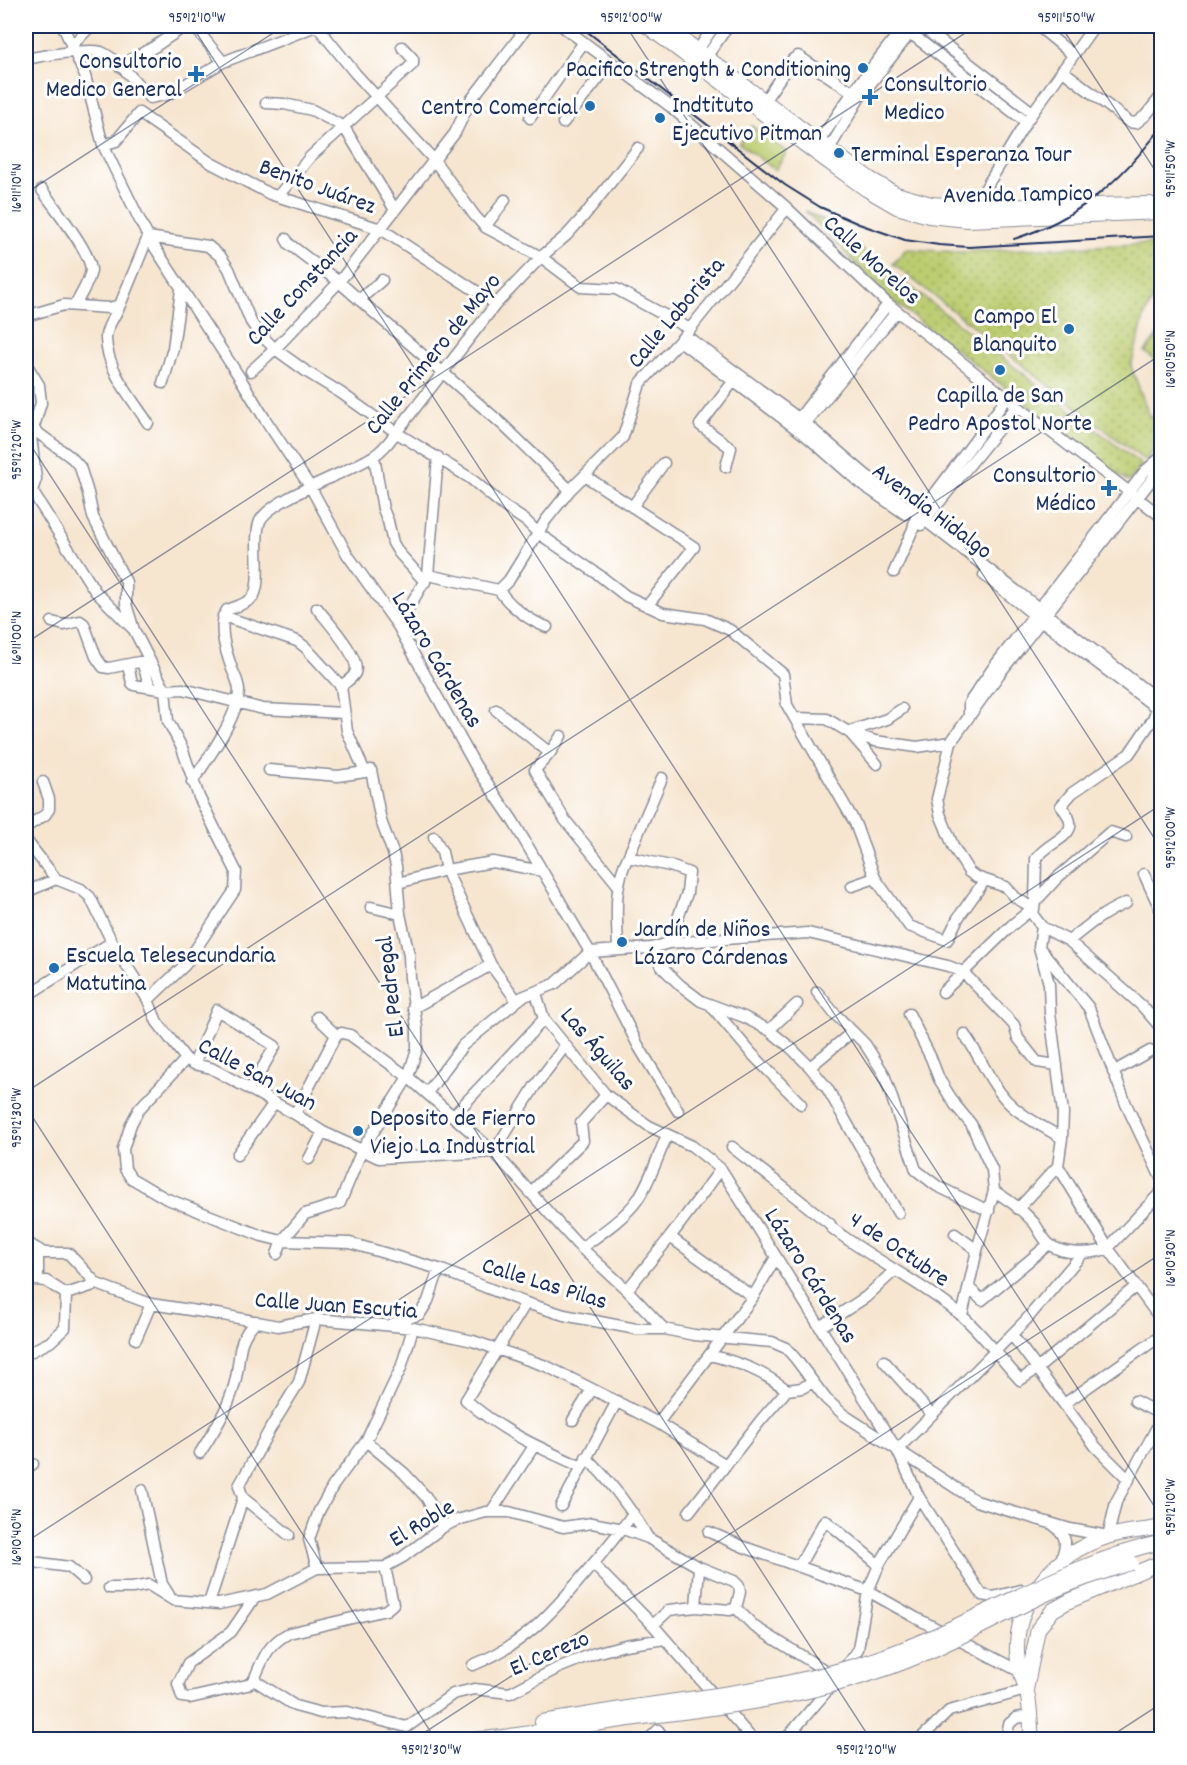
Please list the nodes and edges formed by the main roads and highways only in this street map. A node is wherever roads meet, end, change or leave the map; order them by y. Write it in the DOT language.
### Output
graph roads {
  1 [pos="647,26"];
  2 [pos="665,26"];
  3 [pos="821,150"];
  4 [pos="1161,204"];
  5 [pos="1161,212"];
  6 [pos="1161,1527"];
  7 [pos="1161,1542"];
  8 [pos="1161,1554"];
  9 [pos="1161,1562"];
  10 [pos="1026,1690"];
  11 [pos="642,1712"];
  12 [pos="472,1740"];
  13 [pos="1032,1740"];
  1 -- 3 [label="main road, Avenida Tampico"];
  2 -- 3 [label="main road, Avenida Tampico"];
  3 -- 4 [label="main road, Avenida Tampico"];
  3 -- 5 [label="main road, Avenida Tampico"];
  6 -- 10 [label="main road, bridge"];
  7 -- 11 [label="main road, bridge"];
  8 -- 11 [label="main road, bridge"];
  9 -- 10 [label="main road"];
  10 -- 13 [label="main road"];
  11 -- 12 [label="main road"];
}
